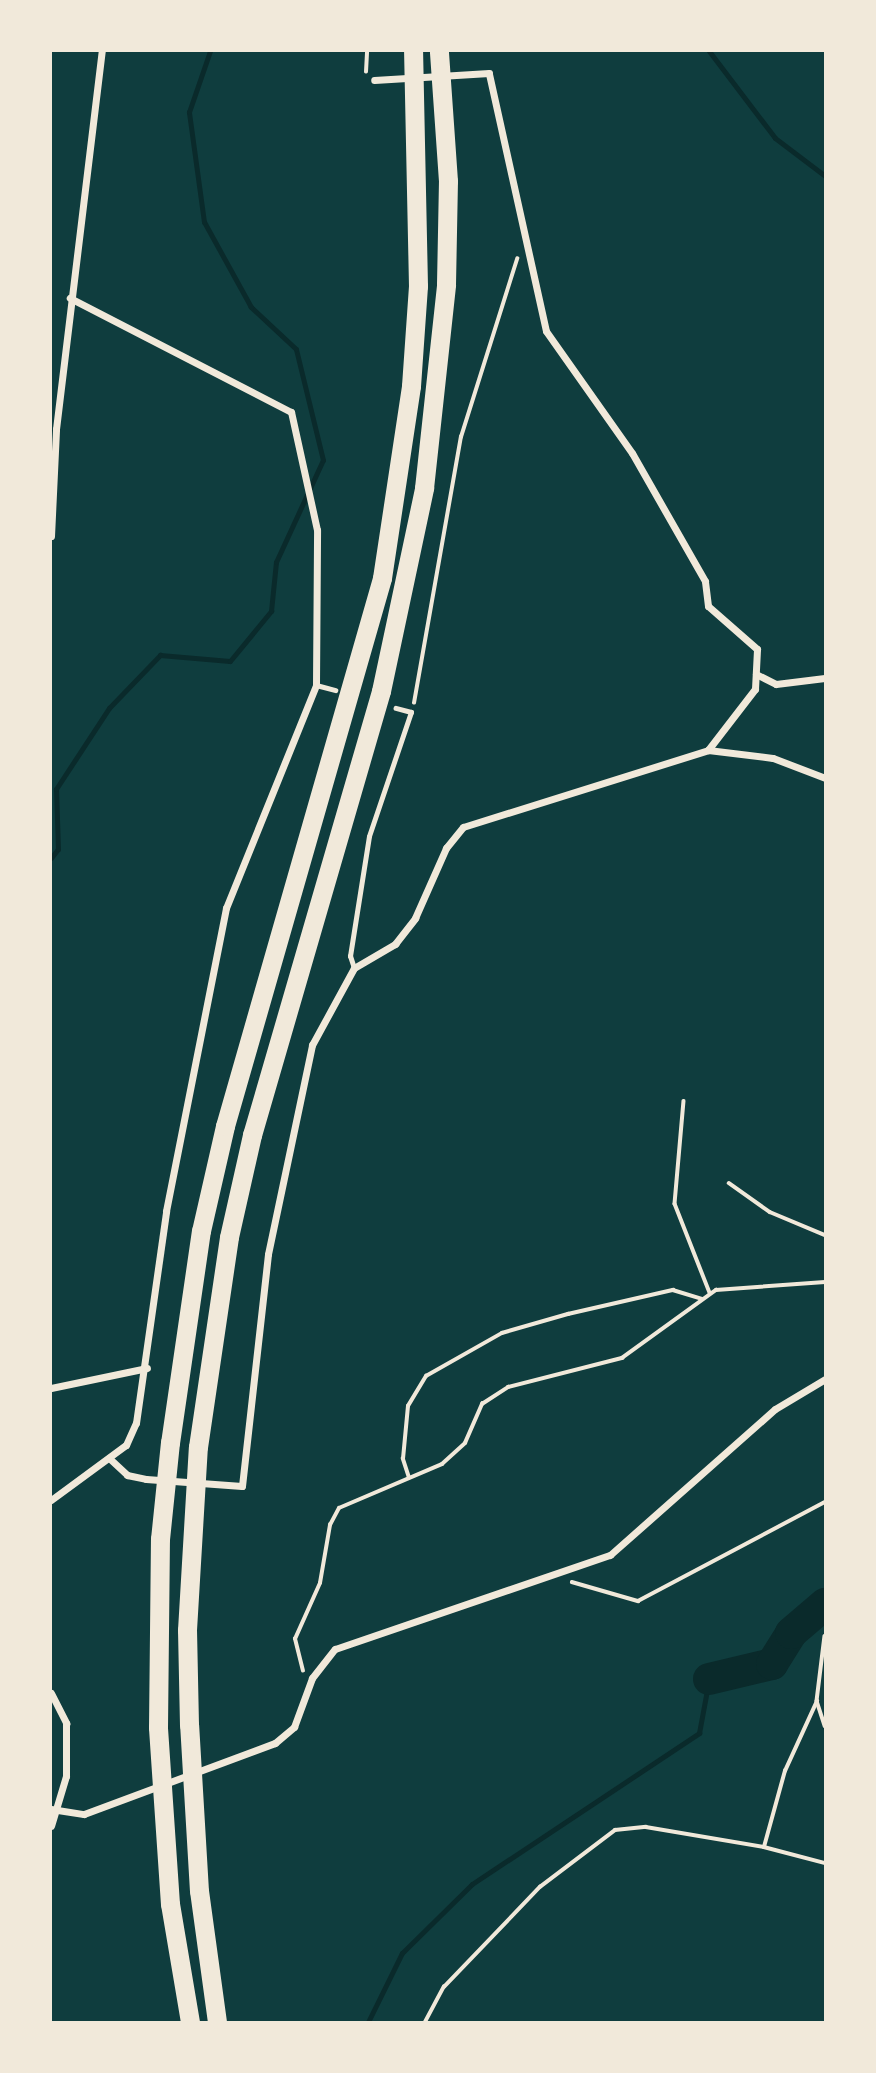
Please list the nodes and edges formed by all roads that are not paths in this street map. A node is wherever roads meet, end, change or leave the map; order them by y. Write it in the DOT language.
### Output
graph roads {
  1 [pos="102,51"];
  2 [pos="413,51"];
  3 [pos="439,51"];
  4 [pos="374,80"];
  5 [pos="70,299"];
  6 [pos="54,428"];
  7 [pos="51,536"];
  8 [pos="756,674"];
  9 [pos="825,678"];
  10 [pos="316,685"];
  11 [pos="335,691"];
  12 [pos="396,708"];
  13 [pos="708,750"];
  14 [pos="825,778"];
  15 [pos="354,968"];
  16 [pos="147,1368"];
  17 [pos="825,1379"];
  18 [pos="51,1388"];
  19 [pos="109,1458"];
  20 [pos="51,1500"];
  21 [pos="51,1693"];
  22 [pos="54,1809"];
  23 [pos="51,1826"];
  24 [pos="190,2022"];
  25 [pos="217,2022"];
  1 -- 5 [label="street"];
  2 -- 24 [label="highway"];
  3 -- 25 [label="highway"];
  4 -- 8 [label="street"];
  5 -- 6 [label="street"];
  5 -- 10 [label="street"];
  6 -- 7 [label="street"];
  8 -- 9 [label="street"];
  8 -- 13 [label="street"];
  10 -- 11 [label="lane"];
  10 -- 16 [label="street"];
  12 -- 15 [label="lane"];
  13 -- 14 [label="street"];
  13 -- 15 [label="street"];
  15 -- 19 [label="street"];
  16 -- 18 [label="street"];
  16 -- 19 [label="street"];
  17 -- 22 [label="street"];
  19 -- 20 [label="street"];
  21 -- 22 [label="street"];
  22 -- 23 [label="street"];
}
